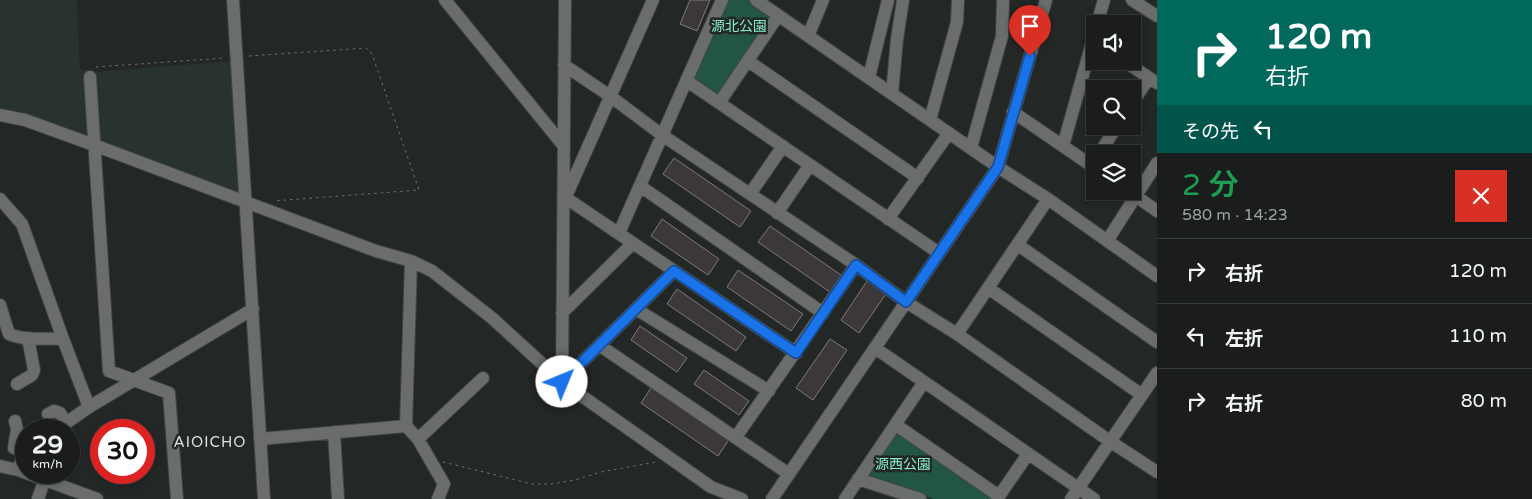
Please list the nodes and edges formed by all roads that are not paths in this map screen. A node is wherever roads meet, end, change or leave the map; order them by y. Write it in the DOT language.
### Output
graph roads {
  1 [pos="233,0"];
  2 [pos="446,0"];
  3 [pos="565,0"];
  4 [pos="653,0"];
  5 [pos="722,0"];
  6 [pos="756,0"];
  7 [pos="824,0"];
  8 [pos="888,0"];
  9 [pos="903,0"];
  10 [pos="958,0"];
  11 [pos="1003,0"];
  12 [pos="1046,0"];
  13 [pos="1104,0"];
  14 [pos="1132,0"];
  15 [pos="773,8"];
  16 [pos="1100,15"];
  17 [pos="1157,16"];
  18 [pos="808,36"];
  19 [pos="748,61"];
  20 [pos="564,65"];
  21 [pos="1086,66"];
  22 [pos="1137,70"];
  23 [pos="93,72"];
  24 [pos="869,77"];
  25 [pos="687,81"];
  26 [pos="1153,81"];
  27 [pos="892,94"];
  28 [pos="1141,94"];
  29 [pos="610,96"];
  30 [pos="719,103"];
  31 [pos="1013,112"];
  32 [pos="0,115"];
  33 [pos="930,120"];
  34 [pos="949,133"];
  35 [pos="662,135"];
  36 [pos="563,144"];
  37 [pos="94,145"];
  38 [pos="783,146"];
  39 [pos="1063,146"];
  40 [pos="971,148"];
  41 [pos="1086,160"];
  42 [pos="1157,163"];
  43 [pos="810,165"];
  44 [pos="998,167"];
  45 [pos="918,178"];
  46 [pos="1141,183"];
  47 [pos="640,186"];
  48 [pos="750,194"];
  49 [pos="0,199"];
  50 [pos="1048,199"];
  51 [pos="1141,199"];
  52 [pos="1129,200"];
  53 [pos="564,202"];
  54 [pos="246,203"];
  55 [pos="1157,210"];
  56 [pos="777,213"];
  57 [pos="888,219"];
  58 [pos="619,233"];
  59 [pos="1107,241"];
  60 [pos="633,243"];
  61 [pos="1018,245"];
  62 [pos="939,253"];
  63 [pos="411,261"];
  64 [pos="856,265"];
  65 [pos="674,271"];
  66 [pos="1157,276"];
  67 [pos="988,288"];
  68 [pos="906,302"];
  69 [pos="0,305"];
  70 [pos="253,309"];
  71 [pos="636,309"];
  72 [pos="562,313"];
  73 [pos="823,313"];
  74 [pos="957,334"];
  75 [pos="28,338"];
  76 [pos="62,339"];
  77 [pos="1157,342"];
  78 [pos="599,345"];
  79 [pos="874,348"];
  80 [pos="796,353"];
  81 [pos="1157,373"];
  82 [pos="483,378"];
  83 [pos="135,380"];
  84 [pos="562,382"];
  85 [pos="924,382"];
  86 [pos="17,384"];
  87 [pos="769,391"];
  88 [pos="1142,394"];
  89 [pos="90,407"];
  90 [pos="48,414"];
  91 [pos="62,419"];
  92 [pos="74,419"];
  93 [pos="896,424"];
  94 [pos="406,426"];
  95 [pos="334,432"];
  96 [pos="736,437"];
  97 [pos="260,438"];
  98 [pos="418,440"];
  99 [pos="1111,442"];
  100 [pos="1028,454"];
  101 [pos="0,466"];
  102 [pos="15,469"];
  103 [pos="1157,472"];
  104 [pos="789,474"];
  105 [pos="858,479"];
  106 [pos="43,484"];
  107 [pos="64,484"];
  108 [pos="1075,494"];
  109 [pos="998,498"];
  110 [pos="38,499"];
  111 [pos="97,499"];
  112 [pos="177,499"];
  113 [pos="264,499"];
  114 [pos="338,499"];
  115 [pos="438,499"];
  116 [pos="742,499"];
  117 [pos="772,499"];
  118 [pos="845,499"];
  119 [pos="920,499"];
  120 [pos="1094,499"];
  1 -- 54 [label="street"];
  2 -- 36 [label="street"];
  3 -- 20 [label="street"];
  4 -- 29 [label="street"];
  5 -- 25 [label="street"];
  6 -- 15 [label="street"];
  7 -- 18 [label="street"];
  8 -- 24 [label="street"];
  9 -- 27 [label="street"];
  10 -- 33 [label="street"];
  11 -- 40 [label="street"];
  12 -- 31 [label="street"];
  13 -- 16 [label="street"];
  14 -- 17 [label="street"];
  15 -- 18 [label="street"];
  15 -- 19 [label="street"];
  18 -- 24 [label="street"];
  19 -- 30 [label="street"];
  19 -- 45 [label="street"];
  20 -- 29 [label="street"];
  20 -- 36 [label="street"];
  21 -- 39 [label="street"];
  22 -- 26 [label="street"];
  23 -- 37 [label="street"];
  24 -- 27 [label="street"];
  25 -- 30 [label="street"];
  25 -- 35 [label="street"];
  26 -- 28 [label="street"];
  27 -- 33 [label="street"];
  29 -- 35 [label="street"];
  29 -- 53 [label="street"];
  30 -- 38 [label="street"];
  31 -- 39 [label="street"];
  31 -- 44 [label="street"];
  32 -- 37 [label="street"];
  33 -- 34 [label="street"];
  34 -- 40 [label="street"];
  34 -- 45 [label="street"];
  35 -- 47 [label="street"];
  35 -- 48 [label="street"];
  36 -- 53 [label="street"];
  37 -- 54 [label="street"];
  37 -- 83 [label="street"];
  38 -- 43 [label="street"];
  38 -- 48 [label="street"];
  39 -- 41 [label="street"];
  40 -- 44 [label="street"];
  42 -- 46 [label="street"];
  43 -- 56 [label="street"];
  43 -- 57 [label="street"];
  44 -- 50 [label="street"];
  44 -- 62 [label="street"];
  45 -- 57 [label="street"];
  47 -- 58 [label="street"];
  47 -- 73 [label="street"];
  48 -- 56 [label="street"];
  49 -- 76 [label="street"];
  50 -- 59 [label="street"];
  50 -- 61 [label="street"];
  51 -- 55 [label="street"];
  52 -- 59 [label="street"];
  53 -- 58 [label="street"];
  53 -- 72 [label="street"];
  54 -- 63 [label="street"];
  54 -- 70 [label="street"];
  56 -- 64 [label="street"];
  57 -- 62 [label="street"];
  58 -- 60 [label="street"];
  59 -- 66 [label="street"];
  60 -- 65 [label="street"];
  60 -- 72 [label="street"];
  61 -- 67 [label="street"];
  61 -- 77 [label="street"];
  62 -- 68 [label="street"];
  63 -- 84 [label="street"];
  63 -- 94 [label="street"];
  64 -- 68 [label="street"];
  64 -- 73 [label="street"];
  65 -- 71 [label="street"];
  65 -- 80 [label="street"];
  67 -- 74 [label="street"];
  67 -- 88 [label="street"];
  68 -- 74 [label="street"];
  68 -- 79 [label="street"];
  69 -- 75 [label="street"];
  70 -- 83 [label="street"];
  70 -- 97 [label="street"];
  71 -- 78 [label="street"];
  71 -- 87 [label="street"];
  72 -- 84 [label="street"];
  73 -- 80 [label="street"];
  74 -- 99 [label="street"];
  75 -- 76 [label="street"];
  75 -- 86 [label="street"];
  76 -- 89 [label="street"];
  78 -- 84 [label="street"];
  78 -- 96 [label="street"];
  79 -- 85 [label="street"];
  79 -- 104 [label="street"];
  80 -- 87 [label="street"];
  81 -- 88 [label="street"];
  82 -- 98 [label="street"];
  83 -- 89 [label="street"];
  83 -- 112 [label="street"];
  84 -- 116 [label="street"];
  85 -- 93 [label="street"];
  85 -- 100 [label="street"];
  87 -- 96 [label="street"];
  88 -- 99 [label="street"];
  89 -- 92 [label="street"];
  90 -- 91 [label="street"];
  93 -- 105 [label="street"];
  93 -- 109 [label="street"];
  94 -- 95 [label="street"];
  94 -- 98 [label="street"];
  95 -- 97 [label="street"];
  95 -- 114 [label="street"];
  96 -- 104 [label="street"];
  97 -- 113 [label="street"];
  98 -- 115 [label="street"];
  99 -- 103 [label="street"];
  99 -- 108 [label="street"];
  100 -- 108 [label="street"];
  100 -- 109 [label="street"];
  101 -- 102 [label="street"];
  104 -- 117 [label="street"];
  105 -- 118 [label="street"];
  105 -- 119 [label="street"];
  106 -- 110 [label="street"];
  107 -- 111 [label="street"];
  108 -- 120 [label="street"];
}
